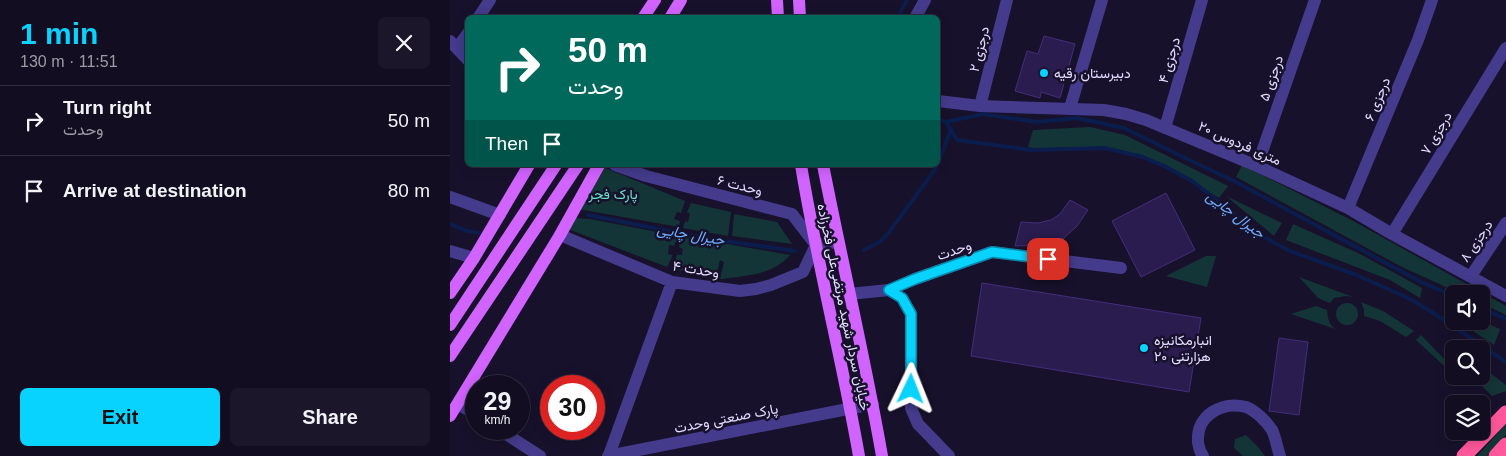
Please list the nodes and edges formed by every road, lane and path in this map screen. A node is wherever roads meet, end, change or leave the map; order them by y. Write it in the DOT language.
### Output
graph roads {
  1 [pos="490,0"];
  2 [pos="654,0"];
  3 [pos="681,0"];
  4 [pos="777,0"];
  5 [pos="798,0"];
  6 [pos="925,0"];
  7 [pos="1008,0"];
  8 [pos="1102,0"];
  9 [pos="1202,0"];
  10 [pos="1315,0"];
  11 [pos="1432,0"];
  12 [pos="480,15"];
  13 [pos="645,15"];
  14 [pos="672,15"];
  15 [pos="778,15"];
  16 [pos="800,15"];
  17 [pos="917,15"];
  18 [pos="465,36"];
  19 [pos="454,45"];
  20 [pos="1506,48"];
  21 [pos="465,57"];
  22 [pos="940,101"];
  23 [pos="980,106"];
  24 [pos="1070,108"];
  25 [pos="1165,128"];
  26 [pos="1257,166"];
  27 [pos="528,167"];
  28 [pos="555,167"];
  29 [pos="577,167"];
  30 [pos="598,167"];
  31 [pos="621,167"];
  32 [pos="801,167"];
  33 [pos="823,167"];
  34 [pos="450,197"];
  35 [pos="1348,208"];
  36 [pos="500,215"];
  37 [pos="1506,223"];
  38 [pos="1392,234"];
  39 [pos="560,235"];
  40 [pos="838,242"];
  41 [pos="816,245"];
  42 [pos="450,251"];
  43 [pos="474,258"];
  44 [pos="1121,268"];
  45 [pos="1471,276"];
  46 [pos="672,282"];
  47 [pos="889,290"];
  48 [pos="450,293"];
  49 [pos="849,294"];
  50 [pos="1506,296"];
  51 [pos="450,325"];
  52 [pos="450,356"];
  53 [pos="458,404"];
  54 [pos="873,404"];
  55 [pos="465,408"];
  56 [pos="851,410"];
  57 [pos="1506,413"];
  58 [pos="450,416"];
  59 [pos="515,440"];
  60 [pos="1506,445"];
  61 [pos="540,456"];
  62 [pos="609,456"];
  63 [pos="859,456"];
  64 [pos="882,456"];
  65 [pos="949,456"];
  66 [pos="1203,456"];
  67 [pos="1280,456"];
  68 [pos="1464,456"];
  69 [pos="1496,456"];
  1 -- 12 [label="street"];
  2 -- 13 [label="main road"];
  3 -- 14 [label="main road"];
  4 -- 15 [label="main road"];
  5 -- 16 [label="main road"];
  6 -- 17 [label="street"];
  7 -- 23 [label="street, درجزی ۲"];
  8 -- 24 [label="street"];
  9 -- 25 [label="street, درجزی ۴"];
  10 -- 26 [label="street, درجزی ۵"];
  11 -- 35 [label="street, درجزی ۶"];
  18 -- 19 [label="street"];
  19 -- 21 [label="street"];
  20 -- 38 [label="street, درجزی ۷"];
  22 -- 23 [label="street, ۲۰ متری فردوس"];
  23 -- 24 [label="street, ۲۰ متری فردوس"];
  24 -- 25 [label="street, ۲۰ متری فردوس"];
  25 -- 26 [label="street, ۲۰ متری فردوس"];
  26 -- 35 [label="street, ۲۰ متری فردوس"];
  27 -- 36 [label="main road"];
  28 -- 51 [label="main road"];
  29 -- 52 [label="main road"];
  30 -- 39 [label="main road"];
  31 -- 41 [label="street, وحدت ۶"];
  32 -- 41 [label="main road, خیابان سردار شهید مرتضی‌علی فخرزاده"];
  33 -- 40 [label="main road, خیابان سردار شهید مرتضی‌علی فخرزاده"];
  34 -- 36 [label="street"];
  35 -- 38 [label="street, ۲۰ متری فردوس"];
  36 -- 43 [label="main road"];
  37 -- 45 [label="street, درجزی ۸"];
  38 -- 45 [label="street, ۲۰ متری فردوس"];
  39 -- 46 [label="street, وحدت ۴"];
  39 -- 53 [label="main road"];
  40 -- 41 [label="street"];
  40 -- 49 [label="main road, خیابان سردار شهید مرتضی‌علی فخرزاده"];
  41 -- 46 [label="street, وحدت ۴"];
  41 -- 56 [label="main road, خیابان سردار شهید مرتضی‌علی فخرزاده"];
  42 -- 43 [label="street"];
  43 -- 48 [label="main road"];
  44 -- 47 [label="street, وحدت"];
  45 -- 50 [label="street, ۲۰ متری فردوس"];
  46 -- 62 [label="street"];
  47 -- 49 [label="street, وحدت"];
  47 -- 65 [label="street"];
  49 -- 54 [label="main road, خیابان سردار شهید مرتضی‌علی فخرزاده"];
  53 -- 55 [label="street"];
  53 -- 58 [label="main road"];
  54 -- 56 [label="street, پارک صنعتی وحدت"];
  54 -- 64 [label="main road, خیابان سردار شهید مرتضی‌علی فخرزاده"];
  56 -- 62 [label="street, پارک صنعتی وحدت"];
  56 -- 63 [label="main road, خیابان سردار شهید مرتضی‌علی فخرزاده"];
  57 -- 68 [label="highway"];
  59 -- 61 [label="street"];
  60 -- 69 [label="highway"];
  66 -- 67 [label="street"];
}
